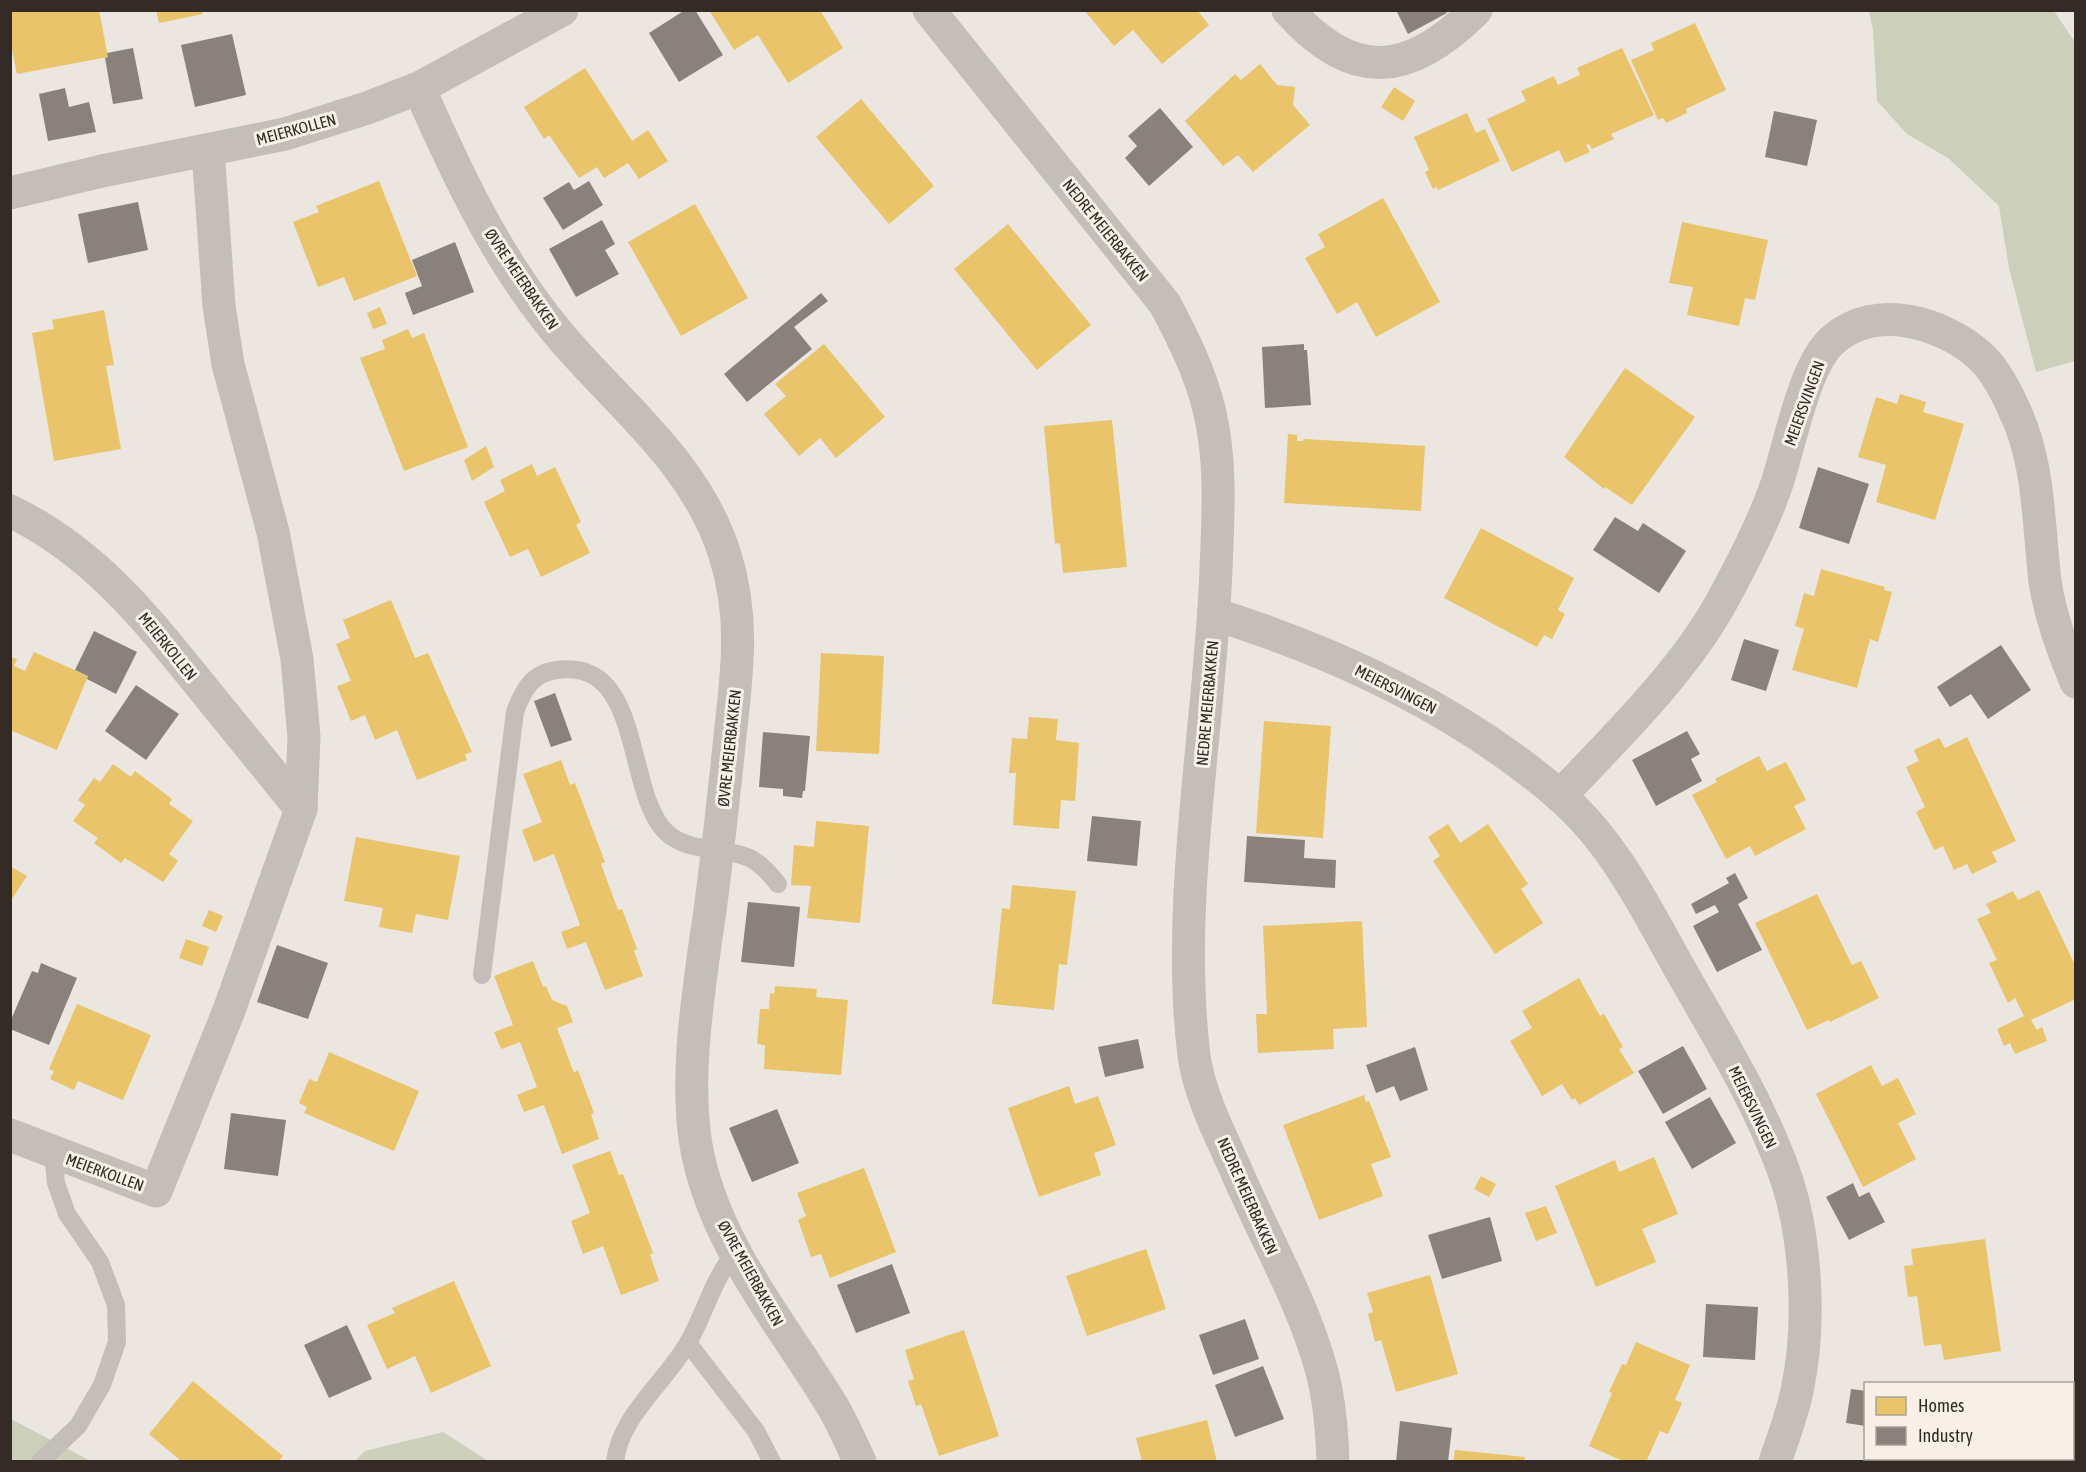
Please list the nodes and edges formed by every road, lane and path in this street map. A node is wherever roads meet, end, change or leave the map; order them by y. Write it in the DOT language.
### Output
graph roads {
  1 [pos="562,10"];
  2 [pos="929,10"];
  3 [pos="1288,10"];
  4 [pos="1476,10"];
  5 [pos="420,88"];
  6 [pos="208,150"];
  7 [pos="10,193"];
  8 [pos="10,511"];
  9 [pos="1214,614"];
  10 [pos="2075,681"];
  11 [pos="1560,796"];
  12 [pos="301,809"];
  13 [pos="718,850"];
  14 [pos="778,884"];
  15 [pos="482,975"];
  16 [pos="10,1135"];
  17 [pos="53,1153"];
  18 [pos="736,1252"];
  19 [pos="688,1343"];
  20 [pos="39,1461"];
  21 [pos="615,1461"];
  22 [pos="772,1461"];
  23 [pos="860,1461"];
  24 [pos="1333,1461"];
  25 [pos="1775,1461"];
  1 -- 5 [label="street, MEIERKOLLEN"];
  2 -- 9 [label="street, NEDRE MEIERBAKKEN"];
  3 -- 4 [label="street"];
  5 -- 6 [label="street, MEIERKOLLEN"];
  5 -- 13 [label="street, ØVRE MEIERBAKKEN"];
  6 -- 7 [label="street, MEIERKOLLEN"];
  6 -- 12 [label="street"];
  8 -- 12 [label="street, MEIERKOLLEN"];
  9 -- 11 [label="street, MEIERSVINGEN"];
  9 -- 24 [label="street, NEDRE MEIERBAKKEN"];
  10 -- 11 [label="street, MEIERSVINGEN"];
  11 -- 25 [label="street, MEIERSVINGEN"];
  12 -- 17 [label="street, MEIERKOLLEN"];
  13 -- 14 [label="lane"];
  13 -- 15 [label="lane"];
  13 -- 18 [label="street, ØVRE MEIERBAKKEN"];
  16 -- 17 [label="street, MEIERKOLLEN"];
  17 -- 20 [label="lane, MEIERKOLLEN"];
  18 -- 19 [label="lane"];
  18 -- 23 [label="street, ØVRE MEIERBAKKEN"];
  19 -- 21 [label="lane"];
  19 -- 22 [label="lane"];
}
